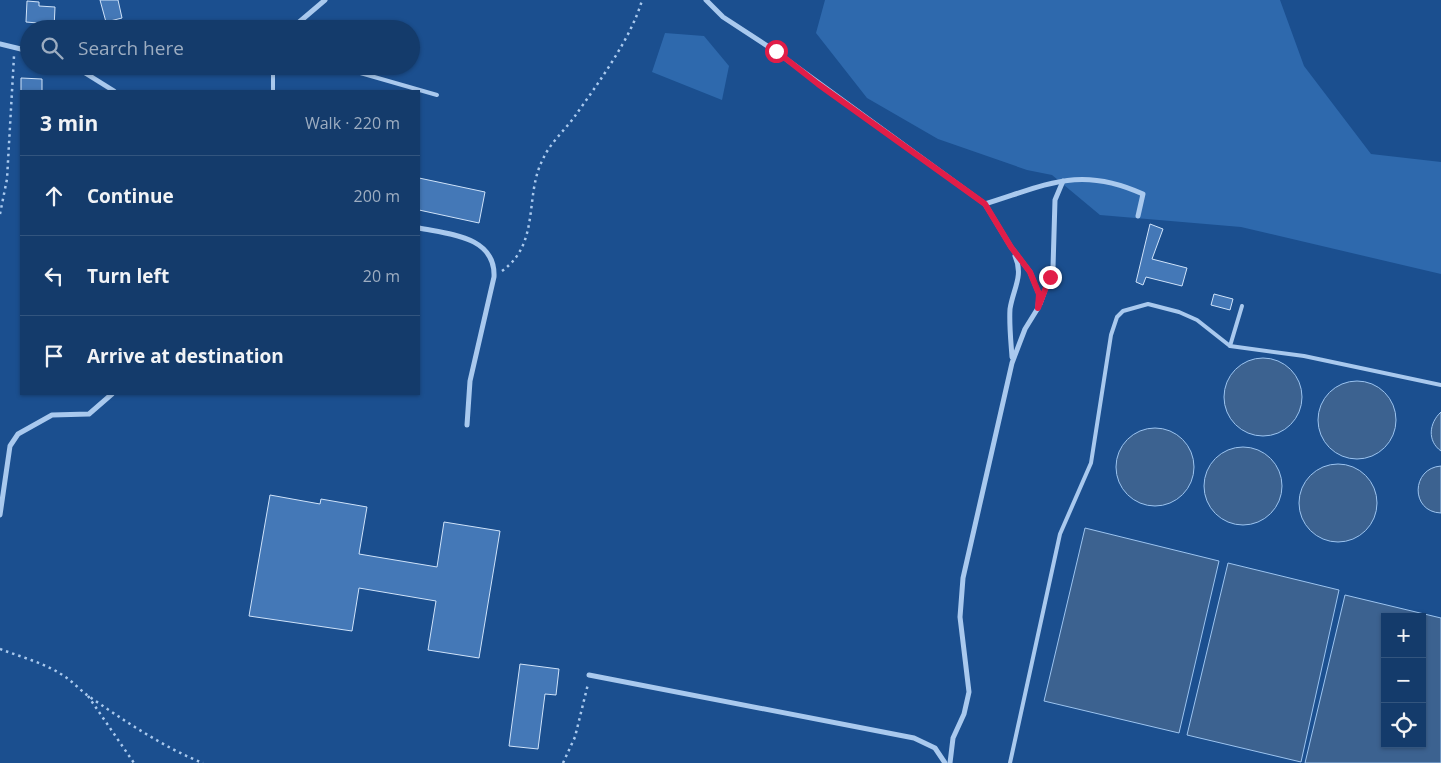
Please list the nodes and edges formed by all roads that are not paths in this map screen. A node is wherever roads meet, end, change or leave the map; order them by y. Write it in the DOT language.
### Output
graph roads {
  1 [pos="706,0"];
  2 [pos="322,1"];
  3 [pos="301,20"];
  4 [pos="0,44"];
  5 [pos="20,48"];
  6 [pos="88,75"];
  7 [pos="273,75"];
  8 [pos="367,75"];
  9 [pos="112,90"];
  10 [pos="273,90"];
  11 [pos="420,90"];
  12 [pos="420,90"];
  13 [pos="437,95"];
  14 [pos="1063,181"];
  15 [pos="985,204"];
  16 [pos="1138,216"];
  17 [pos="420,228"];
  18 [pos="1011,247"];
  19 [pos="1242,306"];
  20 [pos="1038,308"];
  21 [pos="1230,346"];
  22 [pos="1012,363"];
  23 [pos="1441,385"];
  24 [pos="111,395"];
  25 [pos="467,426"];
  26 [pos="0,515"];
  27 [pos="590,675"];
  28 [pos="946,763"];
  29 [pos="950,763"];
  30 [pos="1010,763"];
  1 -- 15 [label="street"];
  2 -- 3 [label="street"];
  4 -- 5 [label="street"];
  6 -- 9 [label="street"];
  7 -- 10 [label="lane"];
  8 -- 11 [label="lane"];
  12 -- 13 [label="lane"];
  14 -- 15 [label="street"];
  14 -- 16 [label="street"];
  14 -- 20 [label="street"];
  15 -- 18 [label="street"];
  17 -- 25 [label="street"];
  18 -- 20 [label="street"];
  18 -- 22 [label="street"];
  19 -- 21 [label="lane"];
  20 -- 22 [label="street"];
  21 -- 23 [label="lane"];
  21 -- 30 [label="lane"];
  22 -- 29 [label="street"];
  24 -- 26 [label="street"];
  27 -- 28 [label="street"];
}
